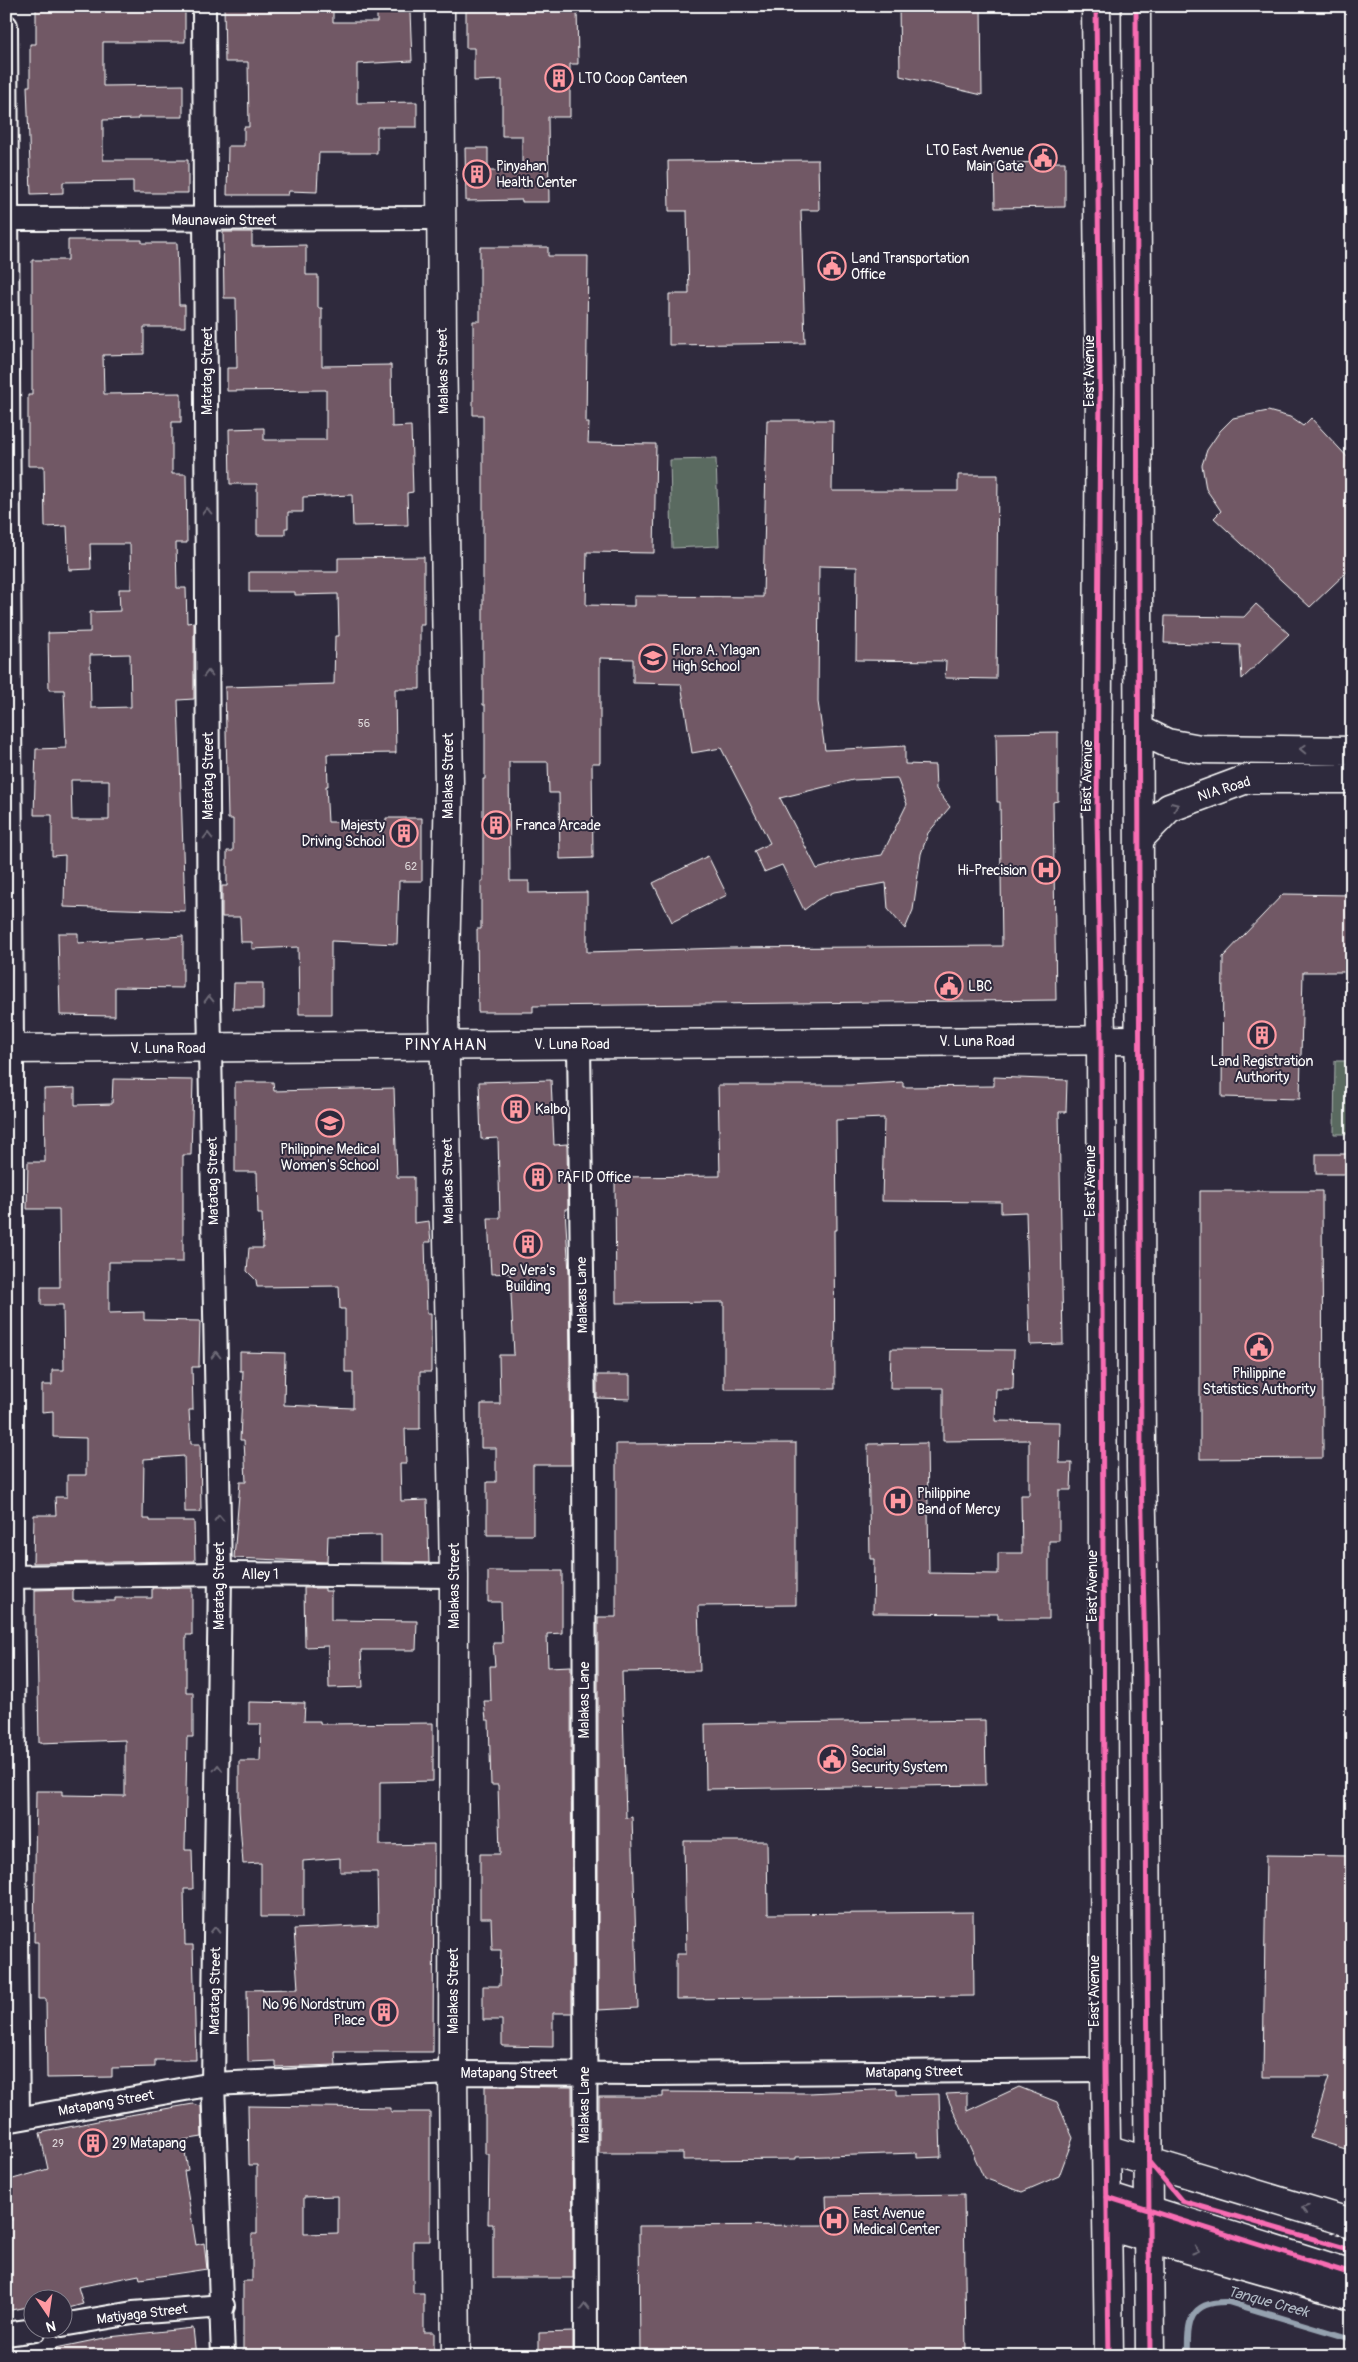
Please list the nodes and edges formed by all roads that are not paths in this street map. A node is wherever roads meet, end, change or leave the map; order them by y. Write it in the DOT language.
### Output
graph roads {
  1 [pos="204,6"];
  2 [pos="440,6"];
  3 [pos="1096,6"];
  4 [pos="1136,6"];
  5 [pos="6,26"];
  6 [pos="441,218"];
  7 [pos="7,219"];
  8 [pos="206,220"];
  9 [pos="1140,730"];
  10 [pos="1352,751"];
  11 [pos="1352,779"];
  12 [pos="1140,838"];
  13 [pos="1101,1040"];
  14 [pos="1139,1040"];
  15 [pos="579,1044"];
  16 [pos="445,1045"];
  17 [pos="9,1048"];
  18 [pos="211,1048"];
  19 [pos="220,1574"];
  20 [pos="454,1576"];
  21 [pos="9,1577"];
  22 [pos="1105,2070"];
  23 [pos="584,2072"];
  24 [pos="453,2073"];
  25 [pos="213,2084"];
  26 [pos="12,2120"];
  27 [pos="1106,2149"];
  28 [pos="1149,2162"];
  29 [pos="1107,2198"];
  30 [pos="1149,2209"];
  31 [pos="1352,2223"];
  32 [pos="1108,2226"];
  33 [pos="1149,2238"];
  34 [pos="1352,2274"];
  35 [pos="1352,2296"];
  36 [pos="223,2306"];
  37 [pos="72,2323"];
  38 [pos="22,2332"];
  39 [pos="6,2334"];
  40 [pos="223,2356"];
  41 [pos="456,2356"];
  42 [pos="586,2356"];
  43 [pos="1109,2356"];
  44 [pos="1150,2356"];
  1 -- 8 [label="street, Matatag Street"];
  2 -- 6 [label="main road, Malakas Street"];
  3 -- 13 [label="main road, East Avenue"];
  4 -- 9 [label="main road"];
  5 -- 7 [label="street"];
  6 -- 8 [label="street, Maunawain Street"];
  6 -- 16 [label="main road, Malakas Street"];
  7 -- 8 [label="street, Maunawain Street"];
  7 -- 17 [label="street"];
  18 -- 8 [label="street, Matatag Street, one-way"];
  10 -- 9 [label="main road, one-way"];
  9 -- 12 [label="main road"];
  12 -- 11 [label="main road, NIA Road, one-way"];
  12 -- 14 [label="main road"];
  13 -- 14 [label="main road, V. Luna Road"];
  13 -- 15 [label="main road, V. Luna Road"];
  13 -- 22 [label="main road, East Avenue"];
  14 -- 28 [label="main road"];
  15 -- 16 [label="main road, V. Luna Road"];
  15 -- 23 [label="street, Malakas Lane"];
  16 -- 18 [label="main road, V. Luna Road"];
  16 -- 20 [label="main road, Malakas Street"];
  17 -- 18 [label="main road, V. Luna Road"];
  17 -- 21 [label="street"];
  19 -- 18 [label="street, Matatag Street, one-way"];
  19 -- 20 [label="street, Alley 1"];
  19 -- 21 [label="street, Alley 1"];
  25 -- 19 [label="street, Matatag Street, one-way"];
  20 -- 24 [label="main road, Malakas Street"];
  21 -- 26 [label="street"];
  22 -- 23 [label="street, Matapang Street"];
  22 -- 27 [label="main road, East Avenue"];
  23 -- 24 [label="street, Matapang Street"];
  42 -- 23 [label="street, Malakas Lane, one-way"];
  24 -- 25 [label="street, Matapang Street"];
  24 -- 41 [label="main road, Malakas Street"];
  25 -- 26 [label="street, Matapang Street"];
  25 -- 36 [label="street, Matatag Street"];
  27 -- 28 [label="main road"];
  27 -- 29 [label="main road, East Avenue"];
  28 -- 30 [label="main road"];
  31 -- 28 [label="main road, one-way"];
  29 -- 30 [label="main road"];
  29 -- 32 [label="main road, East Avenue"];
  30 -- 33 [label="main road"];
  30 -- 34 [label="main road"];
  32 -- 33 [label="main road"];
  32 -- 43 [label="main road, East Avenue"];
  33 -- 35 [label="main road, one-way"];
  33 -- 44 [label="main road"];
  36 -- 37 [label="street, Matiyaga Street"];
  36 -- 40 [label="street, Matatag Street"];
  38 -- 39 [label="street"];
}
